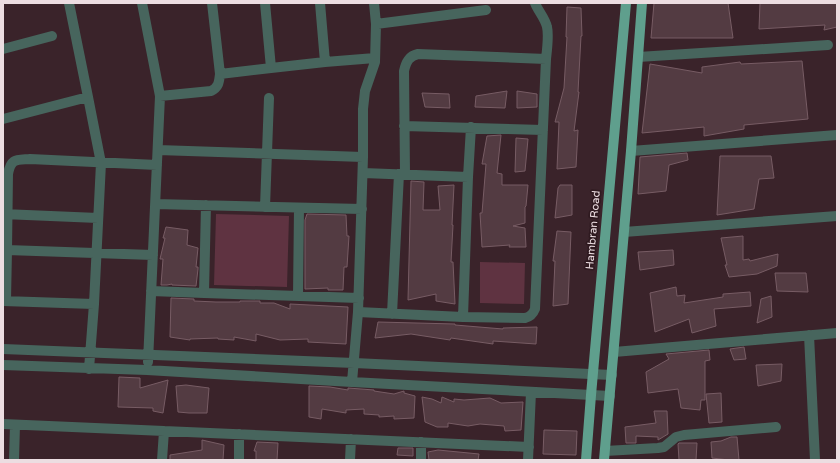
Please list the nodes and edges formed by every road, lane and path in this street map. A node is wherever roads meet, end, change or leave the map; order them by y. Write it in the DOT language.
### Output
graph roads {
  1 [pos="69,3"];
  2 [pos="142,3"];
  3 [pos="212,3"];
  4 [pos="265,3"];
  5 [pos="320,3"];
  6 [pos="374,3"];
  7 [pos="535,3"];
  8 [pos="626,3"];
  9 [pos="642,3"];
  10 [pos="486,10"];
  11 [pos="376,24"];
  12 [pos="52,36"];
  13 [pos="828,45"];
  14 [pos="3,49"];
  15 [pos="638,57"];
  16 [pos="375,58"];
  17 [pos="546,59"];
  18 [pos="325,62"];
  19 [pos="271,68"];
  20 [pos="220,74"];
  21 [pos="160,96"];
  22 [pos="88,97"];
  23 [pos="269,98"];
  24 [pos="3,119"];
  25 [pos="404,126"];
  26 [pos="471,127"];
  27 [pos="543,130"];
  28 [pos="837,136"];
  29 [pos="158,150"];
  30 [pos="631,151"];
  31 [pos="268,154"];
  32 [pos="363,157"];
  33 [pos="101,162"];
  34 [pos="157,165"];
  35 [pos="363,173"];
  36 [pos="402,174"];
  37 [pos="468,177"];
  38 [pos="155,204"];
  39 [pos="206,205"];
  40 [pos="265,206"];
  41 [pos="299,208"];
  42 [pos="362,209"];
  43 [pos="5,214"];
  44 [pos="837,216"];
  45 [pos="98,218"];
  46 [pos="624,232"];
  47 [pos="7,250"];
  48 [pos="97,253"];
  49 [pos="153,255"];
  50 [pos="151,291"];
  51 [pos="204,294"];
  52 [pos="298,296"];
  53 [pos="358,298"];
  54 [pos="4,301"];
  55 [pos="94,304"];
  56 [pos="358,312"];
  57 [pos="392,314"];
  58 [pos="463,317"];
  59 [pos="837,333"];
  60 [pos="809,335"];
  61 [pos="3,349"];
  62 [pos="90,352"];
  63 [pos="614,352"];
  64 [pos="148,355"];
  65 [pos="354,363"];
  66 [pos="3,365"];
  67 [pos="89,369"];
  68 [pos="147,370"];
  69 [pos="593,373"];
  70 [pos="612,374"];
  71 [pos="352,382"];
  72 [pos="531,392"];
  73 [pos="591,394"];
  74 [pos="610,396"];
  75 [pos="3,424"];
  76 [pos="15,425"];
  77 [pos="776,427"];
  78 [pos="164,431"];
  79 [pos="239,434"];
  80 [pos="351,439"];
  81 [pos="421,442"];
  82 [pos="529,447"];
  83 [pos="605,455"];
  84 [pos="14,460"];
  85 [pos="162,460"];
  86 [pos="239,460"];
  87 [pos="350,460"];
  88 [pos="421,460"];
  89 [pos="528,460"];
  90 [pos="586,460"];
  91 [pos="814,460"];
  1 -- 22 [label="street"];
  2 -- 21 [label="street"];
  3 -- 20 [label="street"];
  4 -- 19 [label="street"];
  5 -- 18 [label="street"];
  6 -- 11 [label="street"];
  7 -- 17 [label="street"];
  8 -- 69 [label="main road, Hambran Road"];
  9 -- 15 [label="main road"];
  10 -- 11 [label="street"];
  11 -- 16 [label="street"];
  12 -- 14 [label="street"];
  13 -- 15 [label="street"];
  15 -- 30 [label="main road"];
  16 -- 18 [label="street"];
  16 -- 32 [label="street"];
  17 -- 25 [label="street"];
  17 -- 27 [label="street"];
  18 -- 19 [label="street"];
  19 -- 20 [label="street"];
  20 -- 21 [label="street"];
  21 -- 29 [label="street"];
  22 -- 24 [label="street"];
  22 -- 33 [label="street"];
  23 -- 31 [label="street"];
  25 -- 26 [label="street"];
  25 -- 36 [label="street"];
  26 -- 27 [label="street"];
  26 -- 37 [label="street"];
  27 -- 58 [label="street"];
  28 -- 30 [label="street"];
  29 -- 31 [label="street"];
  29 -- 34 [label="street"];
  30 -- 46 [label="main road"];
  31 -- 32 [label="street"];
  31 -- 40 [label="street"];
  32 -- 35 [label="street"];
  33 -- 34 [label="street"];
  33 -- 43 [label="street"];
  33 -- 45 [label="street"];
  34 -- 38 [label="street"];
  35 -- 36 [label="street"];
  35 -- 42 [label="street"];
  36 -- 37 [label="street"];
  36 -- 57 [label="street"];
  37 -- 58 [label="street"];
  38 -- 39 [label="street"];
  38 -- 49 [label="street"];
  39 -- 40 [label="street"];
  39 -- 51 [label="street"];
  40 -- 41 [label="street"];
  41 -- 42 [label="street"];
  41 -- 52 [label="street"];
  42 -- 53 [label="street"];
  43 -- 45 [label="street"];
  43 -- 47 [label="street"];
  44 -- 46 [label="street"];
  45 -- 48 [label="street"];
  46 -- 63 [label="main road"];
  47 -- 48 [label="street"];
  47 -- 54 [label="street"];
  48 -- 49 [label="street"];
  48 -- 55 [label="street"];
  49 -- 50 [label="street"];
  50 -- 51 [label="street"];
  50 -- 64 [label="street"];
  51 -- 52 [label="street"];
  52 -- 53 [label="street"];
  53 -- 56 [label="street"];
  54 -- 55 [label="street"];
  55 -- 62 [label="street"];
  56 -- 57 [label="street"];
  56 -- 65 [label="street"];
  57 -- 58 [label="street"];
  59 -- 60 [label="street"];
  60 -- 63 [label="street"];
  60 -- 91 [label="street"];
  61 -- 62 [label="street"];
  62 -- 64 [label="street"];
  62 -- 67 [label="street"];
  63 -- 70 [label="main road"];
  64 -- 65 [label="street"];
  64 -- 68 [label="street"];
  65 -- 69 [label="street"];
  65 -- 71 [label="street"];
  66 -- 67 [label="street"];
  67 -- 68 [label="street"];
  68 -- 71 [label="street"];
  69 -- 70 [label="street"];
  69 -- 73 [label="main road, Hambran Road"];
  70 -- 74 [label="main road"];
  71 -- 72 [label="street"];
  72 -- 73 [label="street"];
  72 -- 82 [label="street"];
  73 -- 74 [label="street"];
  73 -- 90 [label="main road, Hambran Road"];
  74 -- 83 [label="main road"];
  75 -- 76 [label="street"];
  76 -- 78 [label="street"];
  76 -- 84 [label="street"];
  77 -- 83 [label="street"];
  78 -- 79 [label="street"];
  78 -- 85 [label="street"];
  79 -- 80 [label="street"];
  79 -- 86 [label="street"];
  80 -- 81 [label="street"];
  80 -- 87 [label="street"];
  81 -- 82 [label="street"];
  81 -- 88 [label="street"];
  82 -- 89 [label="street"];
}
